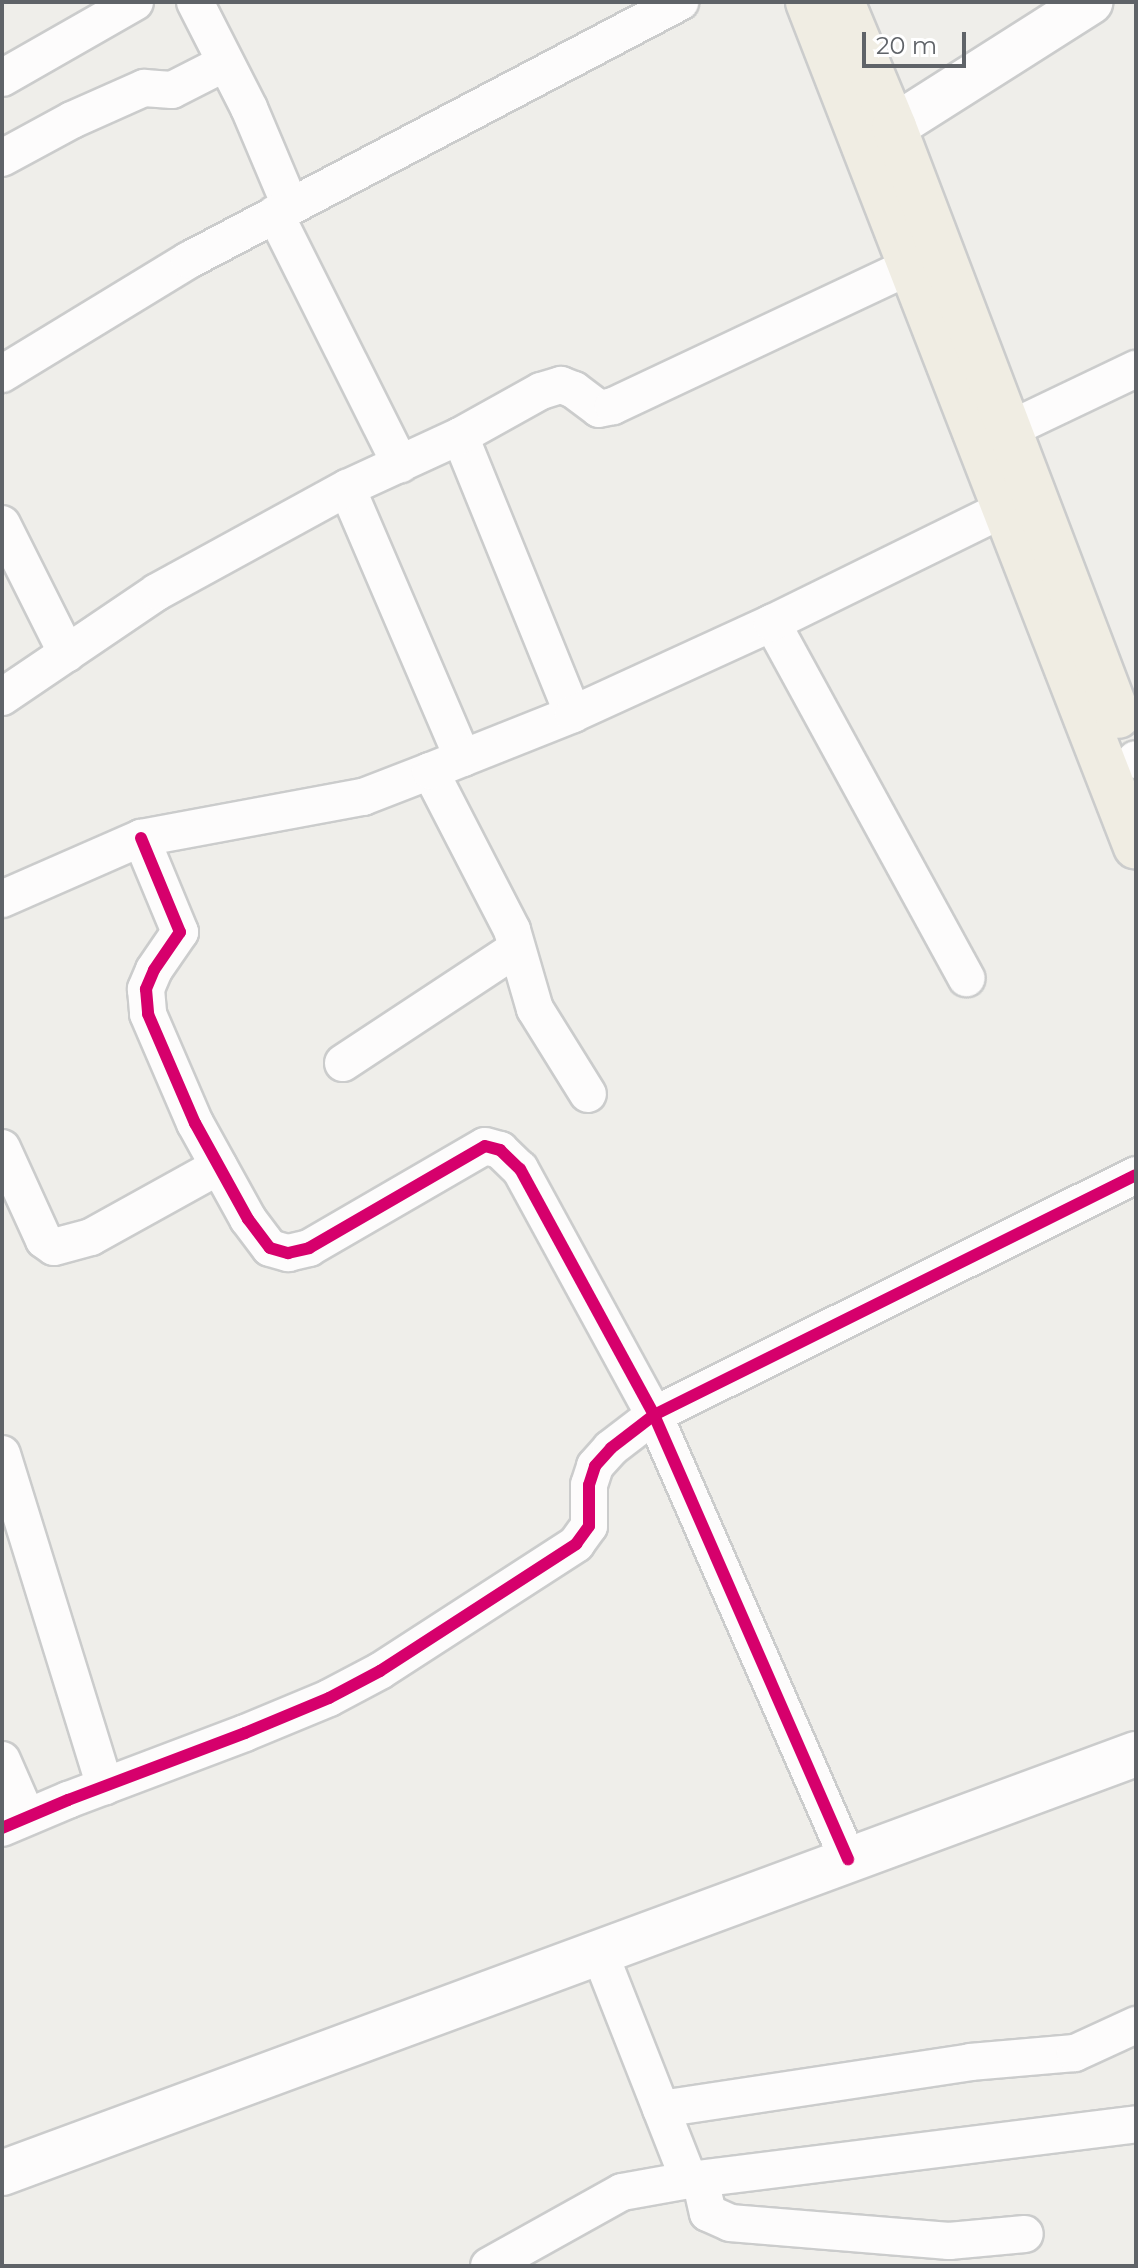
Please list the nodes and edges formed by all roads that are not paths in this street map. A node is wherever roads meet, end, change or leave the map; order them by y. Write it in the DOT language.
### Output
graph roads {
  1 [pos="195,2"];
  2 [pos="680,2"];
  3 [pos="808,2"];
  4 [pos="842,2"];
  5 [pos="1090,2"];
  6 [pos="123,5"];
  7 [pos="225,63"];
  8 [pos="2,78"];
  9 [pos="879,136"];
  10 [pos="2,158"];
  11 [pos="283,209"];
  12 [pos="911,266"];
  13 [pos="1136,369"];
  14 [pos="2,374"];
  15 [pos="1008,430"];
  16 [pos="460,436"];
  17 [pos="400,464"];
  18 [pos="347,488"];
  19 [pos="1004,509"];
  20 [pos="2,524"];
  21 [pos="772,623"];
  22 [pos="67,654"];
  23 [pos="2,697"];
  24 [pos="573,714"];
  25 [pos="463,758"];
  26 [pos="1136,760"];
  27 [pos="430,771"];
  28 [pos="141,838"];
  29 [pos="1136,847"];
  30 [pos="2,899"];
  31 [pos="516,949"];
  32 [pos="966,978"];
  33 [pos="343,1063"];
  34 [pos="588,1094"];
  35 [pos="2,1148"];
  36 [pos="219,1166"];
  37 [pos="1136,1175"];
  38 [pos="654,1415"];
  39 [pos="2,1454"];
  40 [pos="1136,1754"];
  41 [pos="2,1760"];
  42 [pos="105,1786"];
  43 [pos="14,1823"];
  44 [pos="848,1860"];
  45 [pos="600,1954"];
  46 [pos="1136,2025"];
  47 [pos="661,2109"];
  48 [pos="1136,2124"];
  49 [pos="2,2173"];
  50 [pos="695,2180"];
  51 [pos="1025,2234"];
  52 [pos="489,2266"];
  1 -- 7 [label="street"];
  2 -- 11 [label="street"];
  3 -- 9 [label="highway"];
  4 -- 9 [label="highway"];
  5 -- 9 [label="main road"];
  6 -- 8 [label="street"];
  7 -- 10 [label="street"];
  7 -- 11 [label="street"];
  9 -- 12 [label="highway"];
  9 -- 15 [label="highway"];
  11 -- 14 [label="street"];
  11 -- 17 [label="street"];
  12 -- 16 [label="street"];
  12 -- 19 [label="highway"];
  13 -- 15 [label="street"];
  15 -- 26 [label="highway"];
  16 -- 17 [label="street"];
  16 -- 24 [label="street"];
  17 -- 18 [label="street"];
  18 -- 22 [label="street"];
  18 -- 25 [label="street"];
  19 -- 21 [label="street"];
  19 -- 29 [label="highway"];
  20 -- 22 [label="street"];
  21 -- 24 [label="street"];
  21 -- 32 [label="street"];
  22 -- 23 [label="street"];
  24 -- 25 [label="street"];
  25 -- 27 [label="street"];
  27 -- 28 [label="street"];
  27 -- 31 [label="street"];
  28 -- 30 [label="street"];
  28 -- 36 [label="street"];
  31 -- 33 [label="street"];
  31 -- 34 [label="street"];
  35 -- 36 [label="street"];
  36 -- 38 [label="street"];
  37 -- 38 [label="street"];
  38 -- 42 [label="street"];
  38 -- 44 [label="street"];
  39 -- 42 [label="street"];
  40 -- 44 [label="main road"];
  41 -- 43 [label="street"];
  42 -- 43 [label="street"];
  44 -- 45 [label="main road"];
  45 -- 47 [label="street"];
  45 -- 49 [label="main road"];
  46 -- 47 [label="street"];
  47 -- 50 [label="street"];
  48 -- 50 [label="street"];
  50 -- 51 [label="street"];
  50 -- 52 [label="street"];
}
